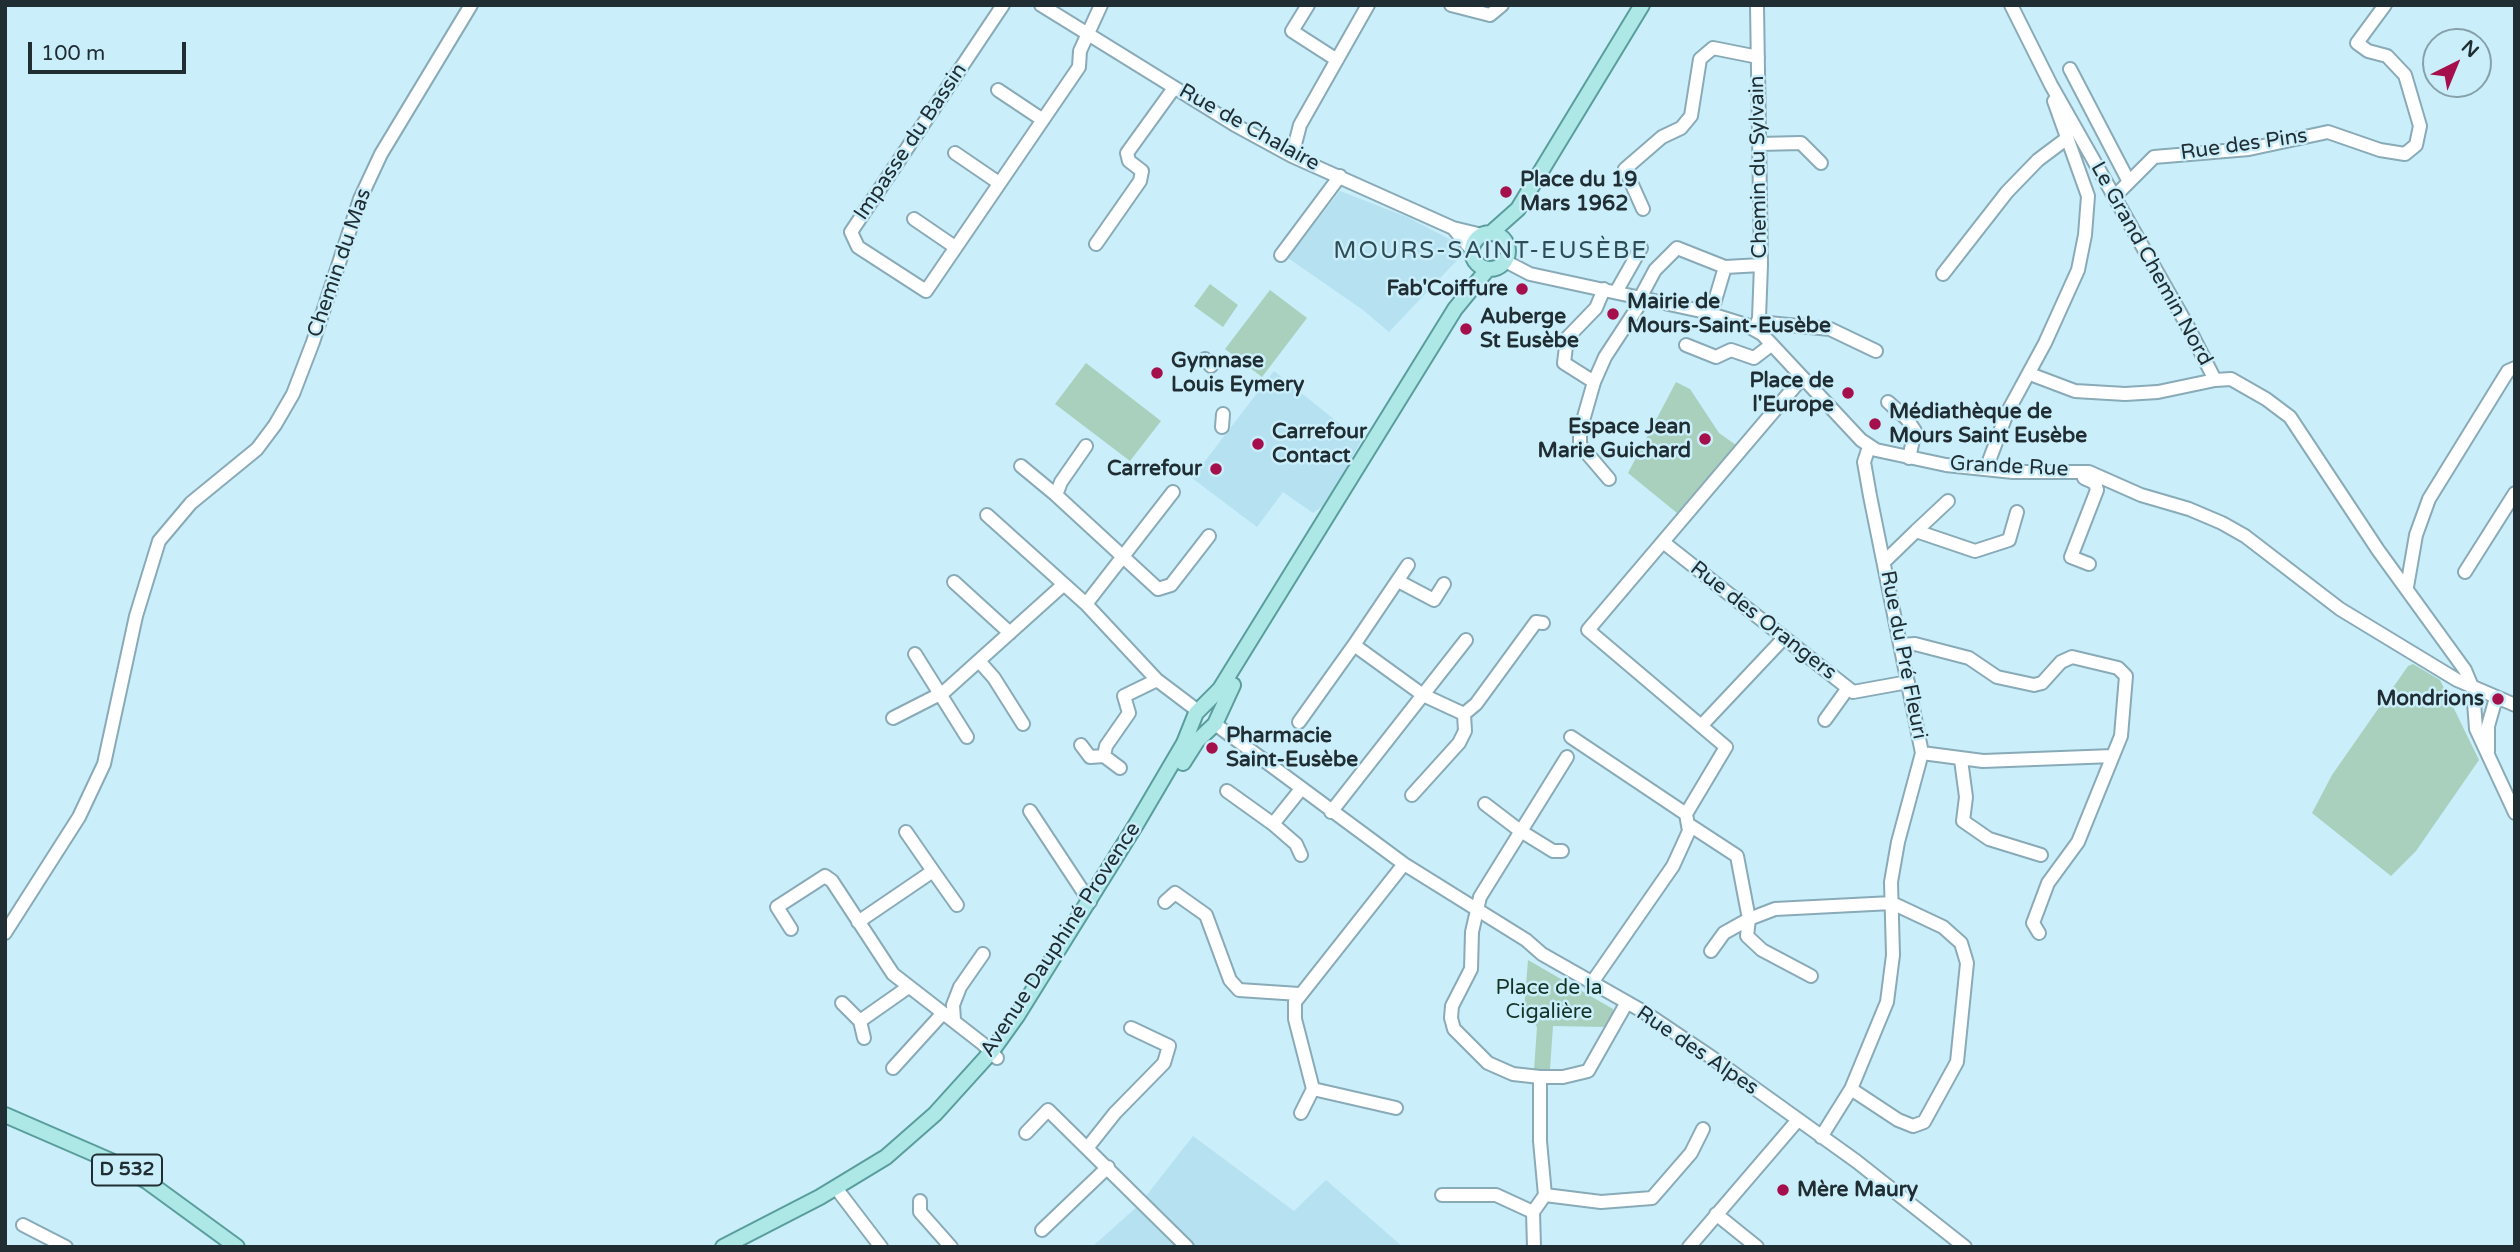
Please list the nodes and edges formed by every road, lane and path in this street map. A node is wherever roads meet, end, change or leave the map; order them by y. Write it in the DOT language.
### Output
graph roads {
  1 [pos="471,5"];
  2 [pos="1003,5"];
  3 [pos="1041,5"];
  4 [pos="1101,5"];
  5 [pos="1308,5"];
  6 [pos="1368,5"];
  7 [pos="1451,5"];
  8 [pos="1502,5"];
  9 [pos="1642,5"];
  10 [pos="1757,5"];
  11 [pos="2011,5"];
  12 [pos="2385,5"];
  13 [pos="1088,36"];
  14 [pos="1758,57"];
  15 [pos="1337,60"];
  16 [pos="2070,69"];
  17 [pos="1174,88"];
  18 [pos="998,90"];
  19 [pos="2054,92"];
  20 [pos="1043,120"];
  21 [pos="2066,139"];
  22 [pos="1759,144"];
  23 [pos="955,153"];
  24 [pos="1292,156"];
  25 [pos="1821,163"];
  26 [pos="1340,176"];
  27 [pos="2129,182"];
  28 [pos="999,183"];
  29 [pos="2114,197"];
  30 [pos="1518,209"];
  31 [pos="1643,209"];
  32 [pos="914,219"];
  33 [pos="1452,228"];
  34 [pos="1486,234"];
  35 [pos="1096,244"];
  36 [pos="1507,245"];
  37 [pos="955,247"];
  38 [pos="1640,248"];
  39 [pos="1472,254"];
  40 [pos="1281,255"];
  41 [pos="1505,261"];
  42 [pos="1761,265"];
  43 [pos="1725,267"];
  44 [pos="1487,270"];
  45 [pos="1943,274"];
  46 [pos="1610,290"];
  47 [pos="1642,298"];
  48 [pos="1455,309"];
  49 [pos="1711,314"];
  50 [pos="1757,326"];
  51 [pos="1686,345"];
  52 [pos="1771,345"];
  53 [pos="1876,351"];
  54 [pos="2515,368"];
  55 [pos="2030,374"];
  56 [pos="1802,377"];
  57 [pos="2215,380"];
  58 [pos="1594,382"];
  59 [pos="1888,402"];
  60 [pos="1086,446"];
  61 [pos="1869,447"];
  62 [pos="1909,458"];
  63 [pos="1021,466"];
  64 [pos="1986,469"];
  65 [pos="2069,471"];
  66 [pos="1609,479"];
  67 [pos="1173,492"];
  68 [pos="2515,493"];
  69 [pos="1056,495"];
  70 [pos="1948,501"];
  71 [pos="2017,512"];
  72 [pos="988,515"];
  73 [pos="1916,531"];
  74 [pos="1209,536"];
  75 [pos="1663,542"];
  76 [pos="1124,559"];
  77 [pos="1884,562"];
  78 [pos="2089,564"];
  79 [pos="1408,565"];
  80 [pos="2465,572"];
  81 [pos="1398,580"];
  82 [pos="954,582"];
  83 [pos="1444,584"];
  84 [pos="1063,585"];
  85 [pos="2407,587"];
  86 [pos="1086,604"];
  87 [pos="1543,623"];
  88 [pos="1010,633"];
  89 [pos="1783,639"];
  90 [pos="1466,640"];
  91 [pos="1354,645"];
  92 [pos="1901,645"];
  93 [pos="915,654"];
  94 [pos="979,661"];
  95 [pos="1157,680"];
  96 [pos="1908,682"];
  97 [pos="1848,688"];
  98 [pos="2473,689"];
  99 [pos="939,694"];
  100 [pos="1423,695"];
  101 [pos="2507,699"];
  102 [pos="1464,714"];
  103 [pos="893,718"];
  104 [pos="1206,718"];
  105 [pos="1825,720"];
  106 [pos="1299,722"];
  107 [pos="1023,724"];
  108 [pos="1701,726"];
  109 [pos="967,737"];
  110 [pos="1571,737"];
  111 [pos="1081,746"];
  112 [pos="1922,753"];
  113 [pos="1104,756"];
  114 [pos="2113,756"];
  115 [pos="2487,756"];
  116 [pos="1567,757"];
  117 [pos="1961,760"];
  118 [pos="1119,768"];
  119 [pos="1301,789"];
  120 [pos="1227,791"];
  121 [pos="1412,795"];
  122 [pos="1485,804"];
  123 [pos="1030,811"];
  124 [pos="1331,812"];
  125 [pos="2515,813"];
  126 [pos="1687,819"];
  127 [pos="1273,824"];
  128 [pos="1519,830"];
  129 [pos="906,832"];
  130 [pos="1562,851"];
  131 [pos="1301,855"];
  132 [pos="2040,855"];
  133 [pos="1404,864"];
  134 [pos="933,871"];
  135 [pos="1090,902"];
  136 [pos="1165,902"];
  137 [pos="1892,903"];
  138 [pos="957,905"];
  139 [pos="1476,909"];
  140 [pos="1749,919"];
  141 [pos="858,922"];
  142 [pos="791,929"];
  143 [pos="5,933"];
  144 [pos="2039,933"];
  145 [pos="1711,951"];
  146 [pos="983,954"];
  147 [pos="1811,976"];
  148 [pos="1591,984"];
  149 [pos="907,988"];
  150 [pos="1299,994"];
  151 [pos="842,1003"];
  152 [pos="1626,1004"];
  153 [pos="949,1016"];
  154 [pos="859,1021"];
  155 [pos="1131,1027"];
  156 [pos="864,1038"];
  157 [pos="995,1055"];
  158 [pos="893,1068"];
  159 [pos="1540,1077"];
  160 [pos="1313,1088"];
  161 [pos="1851,1090"];
  162 [pos="1396,1108"];
  163 [pos="1301,1113"];
  164 [pos="5,1115"];
  165 [pos="1797,1121"];
  166 [pos="1703,1129"];
  167 [pos="1026,1133"];
  168 [pos="1821,1137"];
  169 [pos="1088,1147"];
  170 [pos="1108,1167"];
  171 [pos="838,1192"];
  172 [pos="1442,1195"];
  173 [pos="1545,1195"];
  174 [pos="920,1201"];
  175 [pos="1533,1212"];
  176 [pos="1716,1214"];
  177 [pos="23,1224"];
  178 [pos="1042,1230"];
  179 [pos="66,1247"];
  180 [pos="237,1247"];
  181 [pos="723,1247"];
  182 [pos="740,1247"];
  183 [pos="881,1247"];
  184 [pos="951,1247"];
  185 [pos="1187,1247"];
  186 [pos="1534,1247"];
  187 [pos="1689,1247"];
  188 [pos="1757,1247"];
  189 [pos="1965,1247"];
  1 -- 143 [label="street, Chemin du Mas"];
  2 -- 37 [label="street, Impasse du Bassin"];
  3 -- 13 [label="street, Rue de Chalaire"];
  4 -- 13 [label="street"];
  5 -- 15 [label="street"];
  6 -- 15 [label="street"];
  7 -- 8 [label="street"];
  9 -- 30 [label="main road"];
  10 -- 14 [label="street, Chemin du Sylvain"];
  11 -- 19 [label="street, Le Grand Chemin Nord"];
  12 -- 27 [label="street, Rue des Pins"];
  13 -- 17 [label="street, Rue de Chalaire"];
  13 -- 20 [label="street"];
  14 -- 22 [label="street, Chemin du Sylvain"];
  14 -- 31 [label="street"];
  15 -- 24 [label="street"];
  16 -- 27 [label="street"];
  17 -- 24 [label="street, Rue de Chalaire"];
  17 -- 35 [label="street"];
  18 -- 20 [label="street"];
  19 -- 21 [label="street"];
  19 -- 29 [label="street, Le Grand Chemin Nord"];
  20 -- 28 [label="street"];
  21 -- 45 [label="street"];
  21 -- 55 [label="street"];
  22 -- 25 [label="street"];
  22 -- 42 [label="street, Chemin du Sylvain"];
  23 -- 28 [label="street"];
  24 -- 26 [label="street, Rue de Chalaire"];
  26 -- 33 [label="street, Rue de Chalaire"];
  26 -- 40 [label="street"];
  27 -- 29 [label="street, Rue des Pins"];
  28 -- 37 [label="street"];
  29 -- 57 [label="street, Le Grand Chemin Nord"];
  30 -- 34 [label="main road"];
  30 -- 36 [label="main road"];
  32 -- 37 [label="street"];
  33 -- 34 [label="street, Rue de Chalaire"];
  33 -- 39 [label="street, Rue de Chalaire"];
  34 -- 36 [label="main road"];
  34 -- 39 [label="main road"];
  36 -- 41 [label="main road"];
  38 -- 46 [label="street"];
  39 -- 44 [label="main road"];
  39 -- 48 [label="main road, Avenue Dauphiné Provence"];
  41 -- 44 [label="main road"];
  41 -- 46 [label="street"];
  42 -- 43 [label="street"];
  42 -- 50 [label="street, Chemin du Sylvain"];
  43 -- 47 [label="street"];
  43 -- 49 [label="street"];
  44 -- 48 [label="main road, Avenue Dauphiné Provence"];
  46 -- 47 [label="street"];
  46 -- 58 [label="street"];
  47 -- 49 [label="street"];
  47 -- 58 [label="street"];
  48 -- 104 [label="main road, Avenue Dauphiné Provence"];
  49 -- 50 [label="street"];
  50 -- 52 [label="street"];
  50 -- 53 [label="street"];
  51 -- 52 [label="street"];
  52 -- 56 [label="street"];
  54 -- 85 [label="street"];
  55 -- 57 [label="street"];
  55 -- 64 [label="street"];
  56 -- 61 [label="street"];
  56 -- 75 [label="street"];
  57 -- 85 [label="street, Le Grand Chemin Nord"];
  58 -- 66 [label="street"];
  59 -- 62 [label="street"];
  60 -- 69 [label="street"];
  61 -- 62 [label="street, Grande Rue"];
  61 -- 77 [label="street, Rue du Pré Fleuri"];
  62 -- 64 [label="street, Grande Rue"];
  63 -- 69 [label="street"];
  64 -- 65 [label="street, Grande Rue"];
  65 -- 78 [label="street"];
  65 -- 98 [label="street, Grande Rue"];
  67 -- 76 [label="street"];
  68 -- 80 [label="street"];
  69 -- 76 [label="street"];
  70 -- 73 [label="street"];
  71 -- 73 [label="street"];
  72 -- 84 [label="street, Rue des Alpes"];
  73 -- 77 [label="street"];
  74 -- 76 [label="street"];
  75 -- 89 [label="street, Rue des Orangers"];
  75 -- 108 [label="street"];
  76 -- 86 [label="street"];
  77 -- 92 [label="street, Rue du Pré Fleuri"];
  79 -- 81 [label="street"];
  81 -- 83 [label="street"];
  81 -- 91 [label="street"];
  82 -- 88 [label="street"];
  84 -- 86 [label="street, Rue des Alpes"];
  84 -- 88 [label="street"];
  85 -- 98 [label="street, Le Grand Chemin Nord"];
  86 -- 95 [label="street, Rue des Alpes"];
  87 -- 102 [label="street"];
  88 -- 94 [label="street"];
  89 -- 97 [label="street, Rue des Orangers"];
  89 -- 108 [label="street"];
  90 -- 100 [label="street"];
  91 -- 100 [label="street"];
  91 -- 106 [label="street"];
  92 -- 96 [label="street, Rue du Pré Fleuri"];
  92 -- 114 [label="street"];
  93 -- 99 [label="street"];
  94 -- 99 [label="street"];
  94 -- 107 [label="street"];
  95 -- 104 [label="street, Rue des Alpes"];
  95 -- 113 [label="street"];
  96 -- 97 [label="street, Rue des Orangers"];
  96 -- 112 [label="street, Rue du Pré Fleuri"];
  97 -- 105 [label="street"];
  98 -- 101 [label="street, Grande Rue"];
  98 -- 115 [label="street"];
  99 -- 103 [label="street"];
  99 -- 109 [label="street"];
  100 -- 102 [label="street"];
  100 -- 124 [label="street"];
  101 -- 115 [label="street"];
  102 -- 121 [label="street"];
  104 -- 119 [label="street, Rue des Alpes"];
  104 -- 135 [label="main road, Avenue Dauphiné Provence"];
  104 -- 157 [label="main road, Avenue Dauphiné Provence"];
  108 -- 126 [label="street"];
  110 -- 126 [label="street"];
  111 -- 113 [label="street"];
  112 -- 117 [label="street"];
  112 -- 137 [label="street, Rue du Pré Fleuri"];
  113 -- 118 [label="street"];
  114 -- 117 [label="street"];
  114 -- 144 [label="street"];
  115 -- 125 [label="street"];
  116 -- 128 [label="street"];
  117 -- 132 [label="street"];
  119 -- 124 [label="street, Rue des Alpes"];
  119 -- 127 [label="street"];
  120 -- 127 [label="street"];
  122 -- 128 [label="street"];
  123 -- 135 [label="street"];
  124 -- 133 [label="street, Rue des Alpes"];
  126 -- 140 [label="street"];
  126 -- 148 [label="street"];
  127 -- 131 [label="street"];
  128 -- 130 [label="street"];
  128 -- 139 [label="street"];
  129 -- 134 [label="street"];
  133 -- 139 [label="street, Rue des Alpes"];
  133 -- 150 [label="street"];
  134 -- 138 [label="street"];
  134 -- 141 [label="street"];
  135 -- 157 [label="main road, Avenue Dauphiné Provence"];
  136 -- 150 [label="street"];
  137 -- 140 [label="street"];
  137 -- 161 [label="street, Rue du Pré Fleuri"];
  137 -- 161 [label="street"];
  139 -- 148 [label="street, Rue des Alpes"];
  139 -- 159 [label="street"];
  140 -- 145 [label="street"];
  140 -- 147 [label="street"];
  141 -- 142 [label="street"];
  141 -- 149 [label="street"];
  146 -- 153 [label="street"];
  148 -- 152 [label="street, Rue des Alpes"];
  149 -- 153 [label="street"];
  149 -- 154 [label="street"];
  150 -- 160 [label="street"];
  151 -- 154 [label="street"];
  152 -- 159 [label="street"];
  152 -- 165 [label="street, Rue des Alpes"];
  153 -- 157 [label="street"];
  153 -- 158 [label="street"];
  154 -- 156 [label="street"];
  155 -- 169 [label="street"];
  157 -- 171 [label="main road, Avenue Dauphiné Provence"];
  159 -- 173 [label="street"];
  160 -- 162 [label="street"];
  160 -- 163 [label="street"];
  161 -- 168 [label="street, Rue du Pré Fleuri"];
  164 -- 180 [label="main road, D 532"];
  165 -- 168 [label="street, Rue des Alpes"];
  165 -- 176 [label="street"];
  166 -- 173 [label="street"];
  167 -- 169 [label="street"];
  168 -- 189 [label="street, Rue des Alpes"];
  169 -- 170 [label="street"];
  170 -- 178 [label="street"];
  170 -- 185 [label="street"];
  171 -- 181 [label="main road, Avenue Dauphiné Provence"];
  171 -- 182 [label="main road, Avenue Dauphiné Provence"];
  171 -- 183 [label="street"];
  172 -- 175 [label="street"];
  173 -- 175 [label="street"];
  174 -- 184 [label="street"];
  175 -- 186 [label="street"];
  176 -- 187 [label="street"];
  176 -- 188 [label="street"];
  177 -- 179 [label="street"];
}
